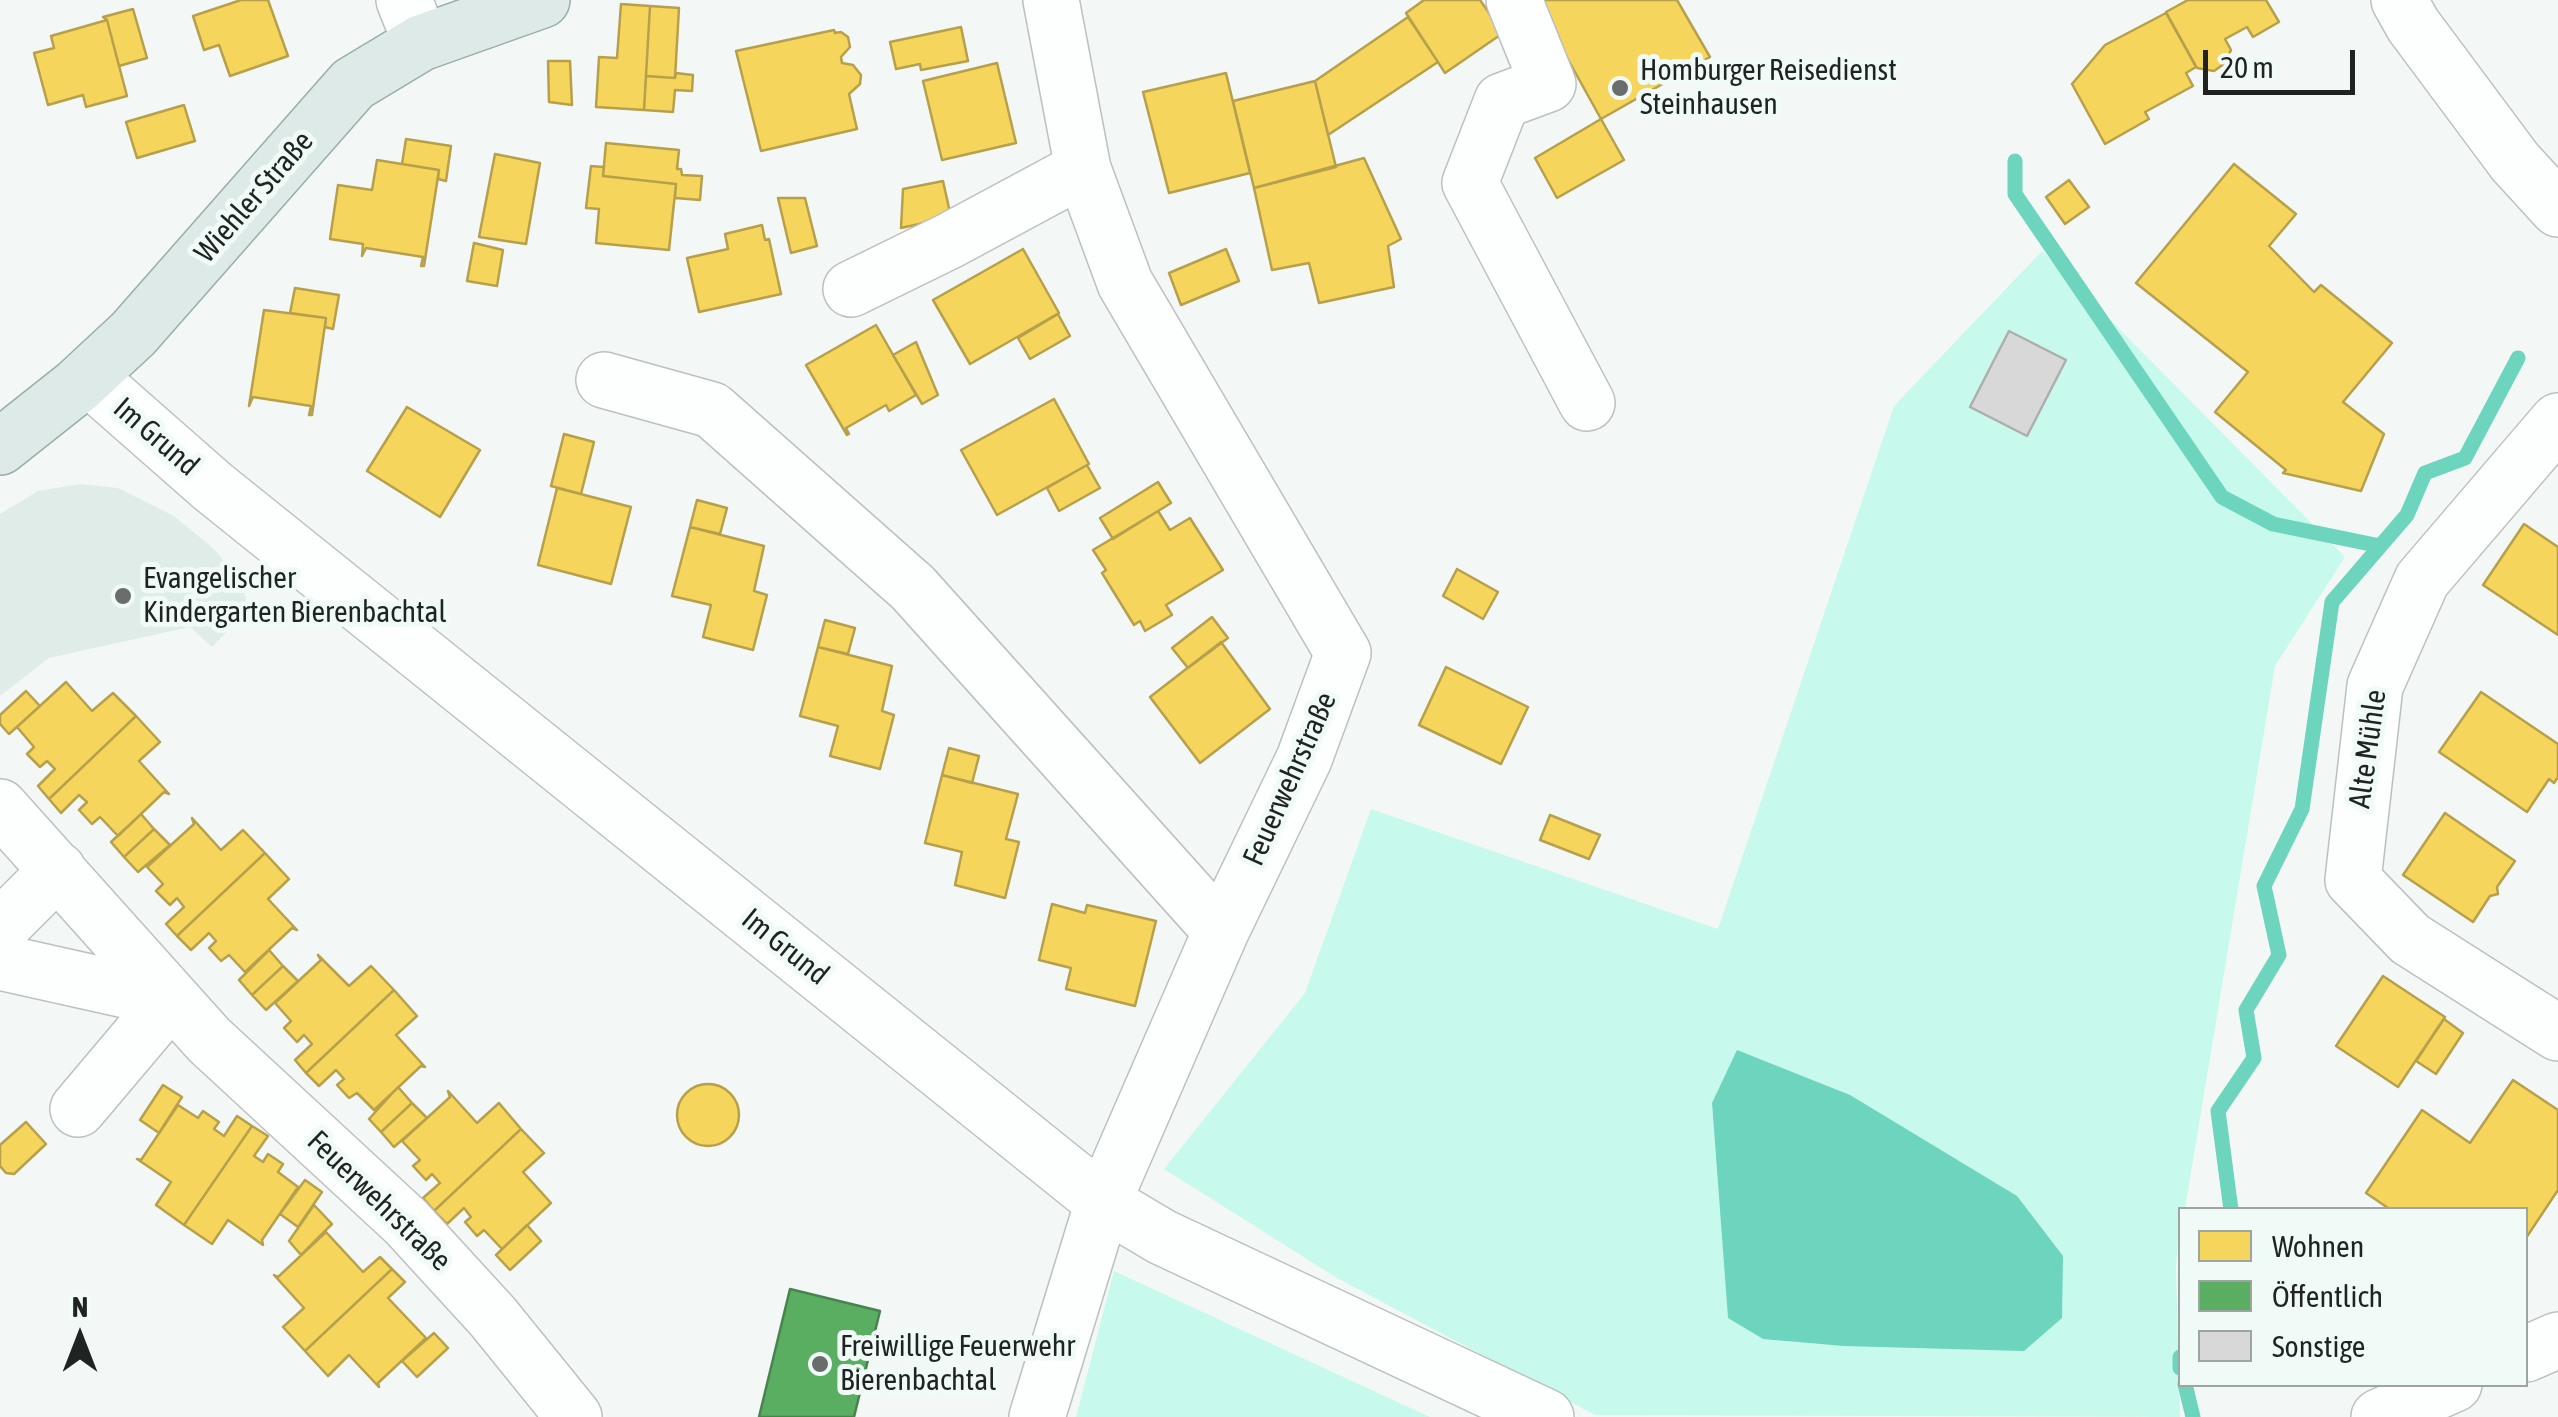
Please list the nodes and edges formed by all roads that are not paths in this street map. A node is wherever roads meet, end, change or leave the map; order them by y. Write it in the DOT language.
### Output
graph roads {
  1 [pos="542,0"];
  2 [pos="1050,0"];
  3 [pos="1514,0"];
  4 [pos="2400,0"];
  5 [pos="413,21"];
  6 [pos="1083,169"];
  7 [pos="2558,210"];
  8 [pos="851,288"];
  9 [pos="88,377"];
  10 [pos="604,380"];
  11 [pos="1587,402"];
  12 [pos="2558,421"];
  13 [pos="0,448"];
  14 [pos="0,807"];
  15 [pos="58,870"];
  16 [pos="0,928"];
  17 [pos="1221,931"];
  18 [pos="0,962"];
  19 [pos="170,1000"];
  20 [pos="2558,1033"];
  21 [pos="78,1108"];
  22 [pos="1103,1202"];
  23 [pos="2558,1340"];
  24 [pos="2528,1353"];
  25 [pos="2447,1387"];
  26 [pos="574,1417"];
  27 [pos="1037,1417"];
  28 [pos="1546,1417"];
  29 [pos="2378,1417"];
  1 -- 5 [label="main road, Wiehler Straße"];
  2 -- 6 [label="street, Feuerwehrstraße"];
  3 -- 11 [label="street"];
  4 -- 7 [label="street"];
  5 -- 9 [label="main road, Wiehler Straße"];
  6 -- 8 [label="street"];
  6 -- 17 [label="street, Feuerwehrstraße"];
  9 -- 13 [label="main road, Wiehler Straße"];
  9 -- 22 [label="street, Im Grund"];
  10 -- 17 [label="street"];
  12 -- 20 [label="street, Alte Mühle"];
  14 -- 15 [label="street, Feuerwehrstraße"];
  15 -- 16 [label="street"];
  15 -- 19 [label="street, Feuerwehrstraße"];
  17 -- 22 [label="street, Feuerwehrstraße"];
  18 -- 19 [label="street"];
  19 -- 21 [label="street"];
  19 -- 26 [label="street, Feuerwehrstraße"];
  22 -- 27 [label="street, Feuerwehrstraße"];
  22 -- 28 [label="street, Im Grund"];
  23 -- 24 [label="street"];
  25 -- 29 [label="street"];
}
